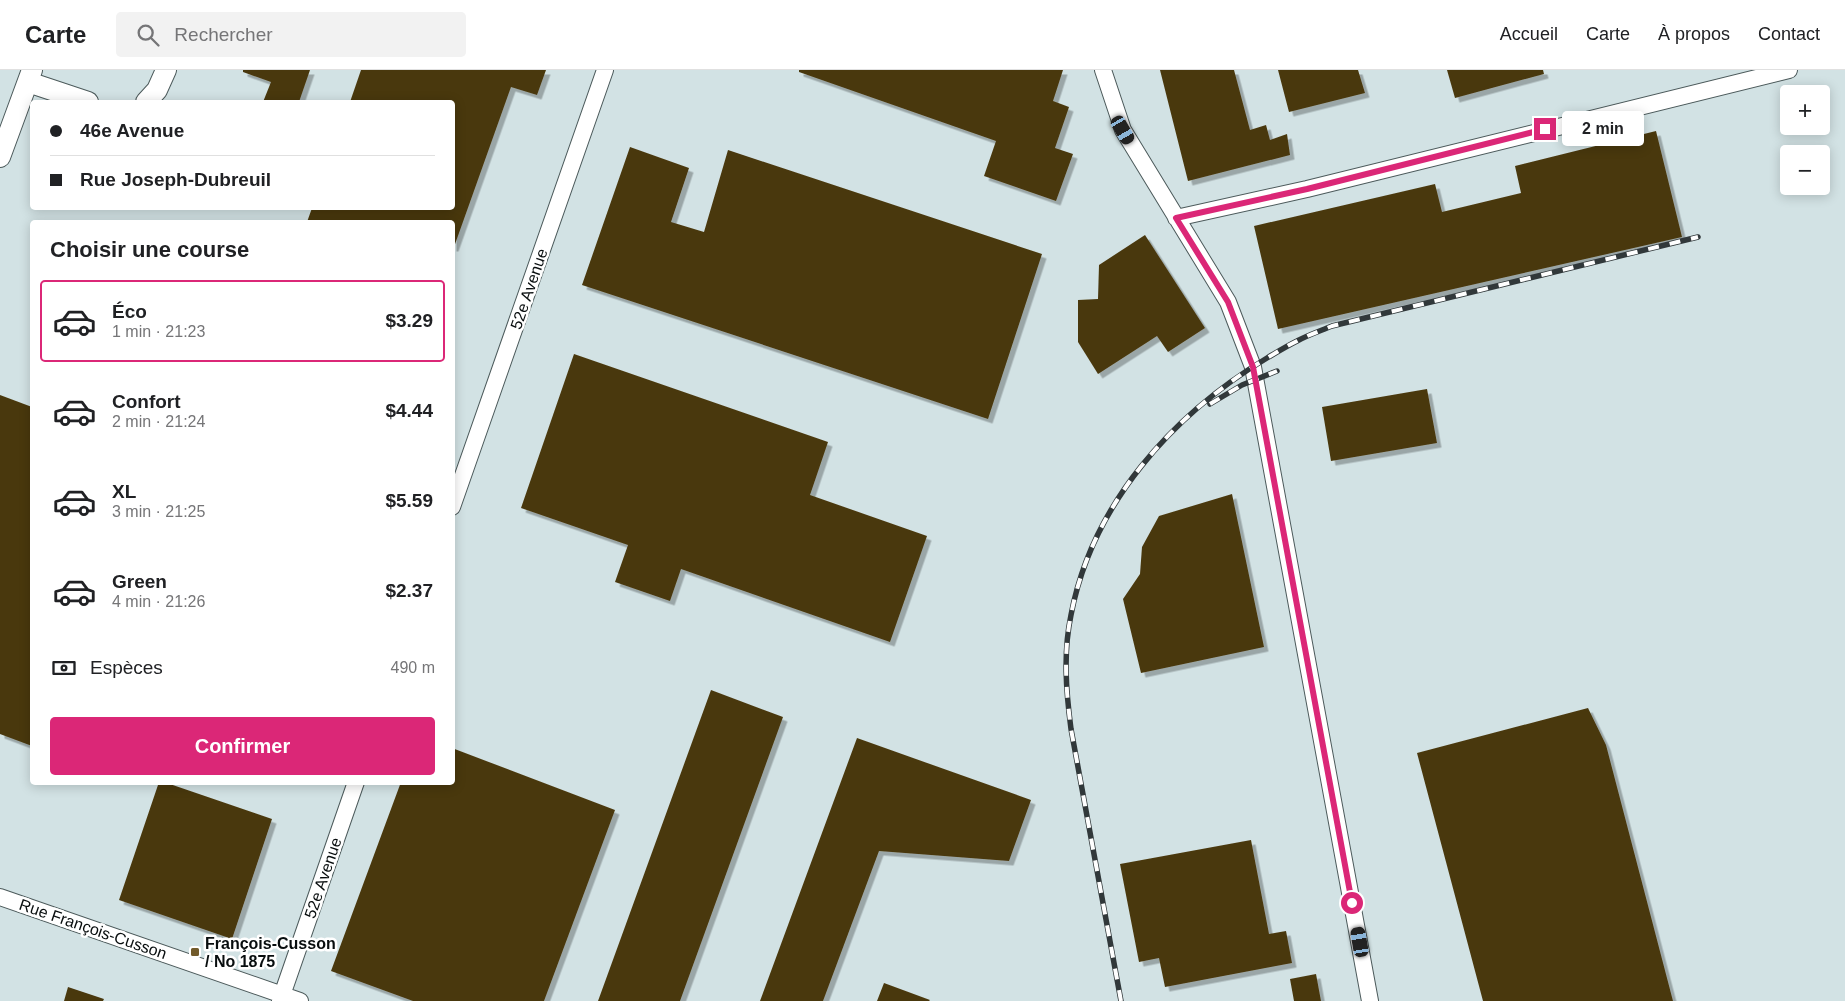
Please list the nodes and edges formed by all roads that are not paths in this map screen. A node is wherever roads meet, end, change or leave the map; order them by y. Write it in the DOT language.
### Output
graph roads {
  1 [pos="166,70"];
  2 [pos="605,70"];
  3 [pos="1104,70"];
  4 [pos="1789,70"];
  5 [pos="30,76"];
  6 [pos="1727,77"];
  7 [pos="84,100"];
  8 [pos="148,100"];
  9 [pos="0,157"];
  10 [pos="1176,218"];
  11 [pos="455,498"];
  12 [pos="355,785"];
  13 [pos="0,897"];
  14 [pos="281,998"];
  15 [pos="300,1001"];
  16 [pos="1370,1001"];
  1 -- 8 [label="street"];
  2 -- 11 [label="street, 52e Avenue"];
  3 -- 10 [label="street"];
  4 -- 6 [label="street"];
  5 -- 7 [label="street"];
  5 -- 9 [label="street"];
  6 -- 10 [label="street"];
  10 -- 16 [label="street"];
  12 -- 14 [label="street, 52e Avenue"];
  13 -- 14 [label="street, Rue François-Cusson"];
  14 -- 15 [label="street, Rue François-Cusson"];
}
